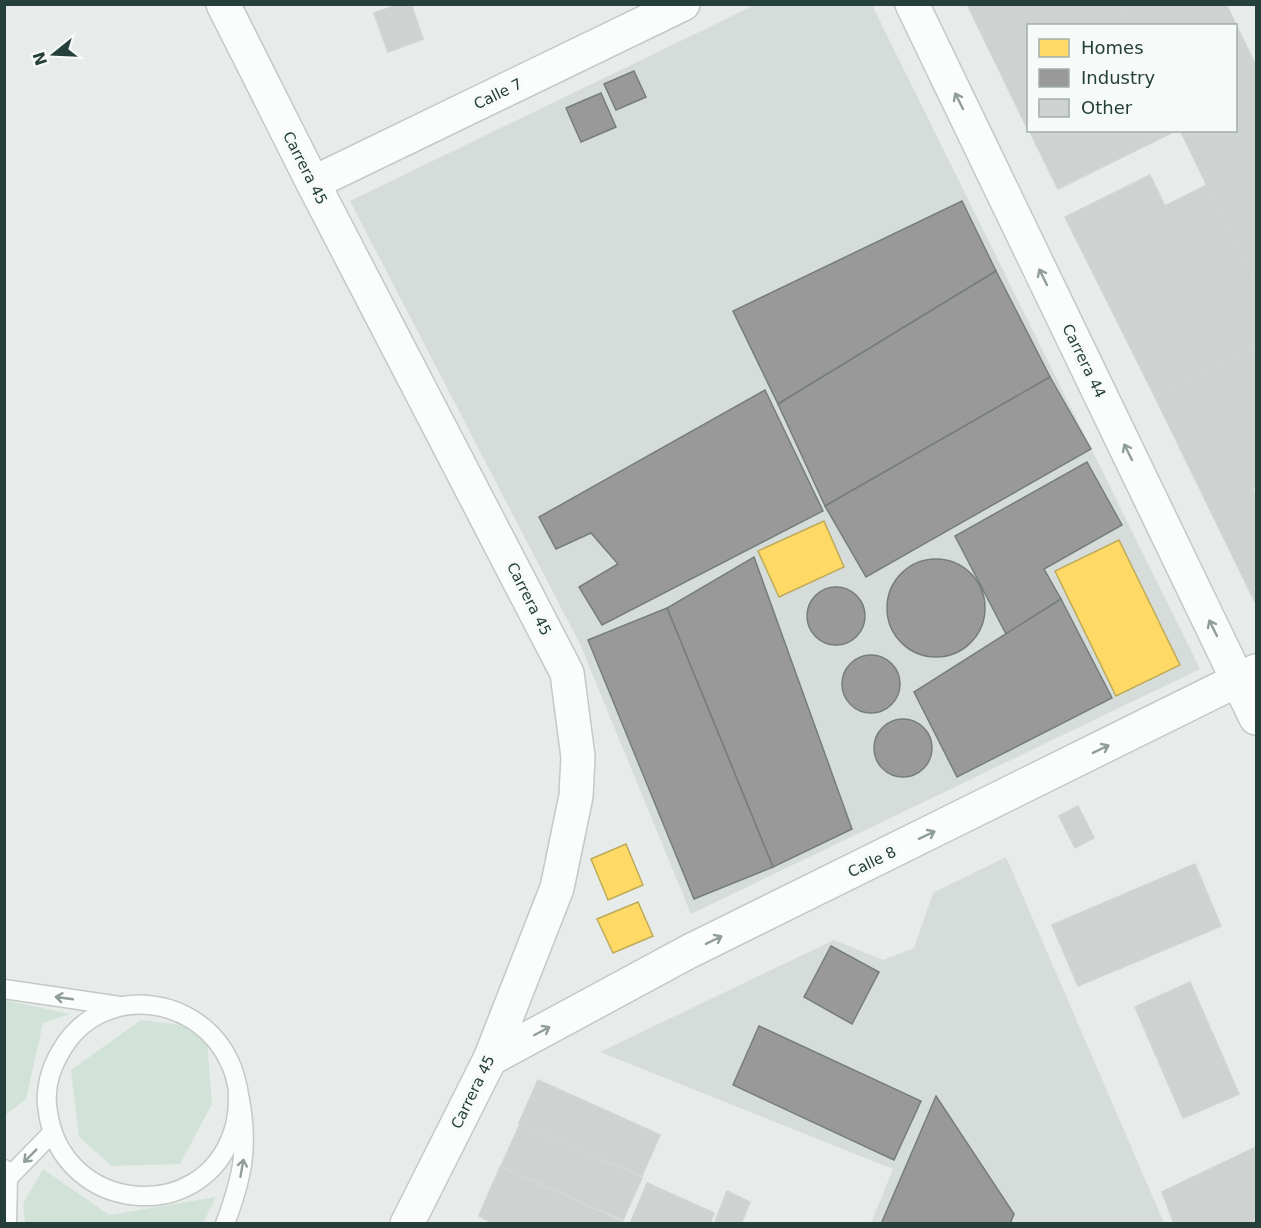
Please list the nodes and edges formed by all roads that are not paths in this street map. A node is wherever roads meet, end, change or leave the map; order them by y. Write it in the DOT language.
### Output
graph roads {
  1 [pos="223,4"];
  2 [pos="683,4"];
  3 [pos="912,4"];
  4 [pos="313,183"];
  5 [pos="1247,676"];
  6 [pos="1257,718"];
  7 [pos="4,989"];
  8 [pos="122,1006"];
  9 [pos="490,1059"];
  10 [pos="238,1088"];
  11 [pos="52,1133"];
  12 [pos="6,1174"];
  13 [pos="7,1224"];
  14 [pos="225,1224"];
  15 [pos="407,1224"];
  1 -- 4 [label="street, Carrera 45"];
  2 -- 4 [label="street, Calle 7"];
  5 -- 3 [label="street, Carrera 44, one-way"];
  4 -- 9 [label="street, Carrera 45"];
  5 -- 6 [label="street, Carrera 44"];
  9 -- 5 [label="street, Calle 8, one-way"];
  8 -- 7 [label="lane, one-way"];
  8 -- 10 [label="lane"];
  8 -- 11 [label="lane"];
  9 -- 15 [label="street, Carrera 45"];
  10 -- 11 [label="lane"];
  14 -- 10 [label="lane, one-way"];
  11 -- 12 [label="lane, one-way"];
  12 -- 13 [label="lane"];
}
